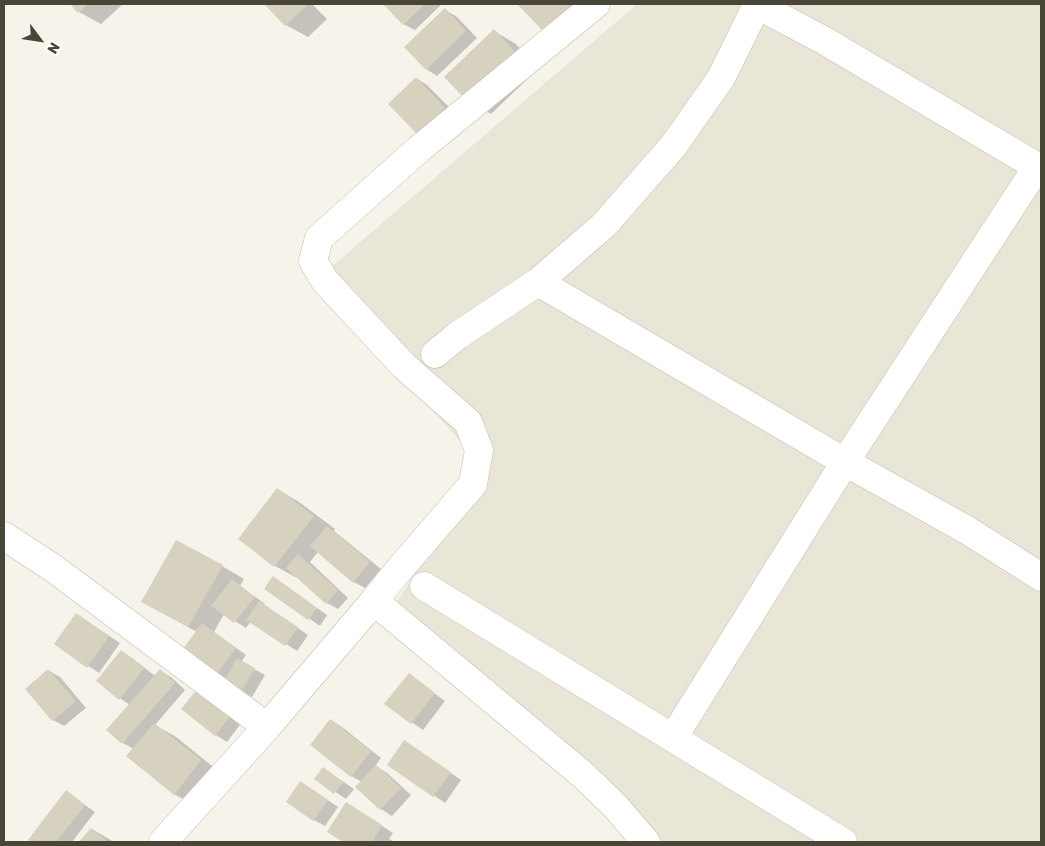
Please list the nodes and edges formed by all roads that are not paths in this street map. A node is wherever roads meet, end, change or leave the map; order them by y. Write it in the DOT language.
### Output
graph roads {
  1 [pos="596,4"];
  2 [pos="755,4"];
  3 [pos="1039,168"];
  4 [pos="538,282"];
  5 [pos="436,354"];
  6 [pos="845,462"];
  7 [pos="4,536"];
  8 [pos="1041,577"];
  9 [pos="424,586"];
  10 [pos="374,601"];
  11 [pos="266,727"];
  12 [pos="673,738"];
  13 [pos="164,842"];
  14 [pos="646,842"];
  15 [pos="843,842"];
  1 -- 10 [label="street"];
  2 -- 3 [label="street"];
  2 -- 4 [label="street"];
  3 -- 6 [label="street"];
  4 -- 5 [label="street"];
  4 -- 6 [label="street"];
  6 -- 8 [label="street"];
  6 -- 12 [label="street"];
  7 -- 11 [label="street"];
  9 -- 12 [label="street"];
  10 -- 11 [label="street"];
  10 -- 14 [label="street"];
  11 -- 13 [label="street"];
  12 -- 15 [label="street"];
}
